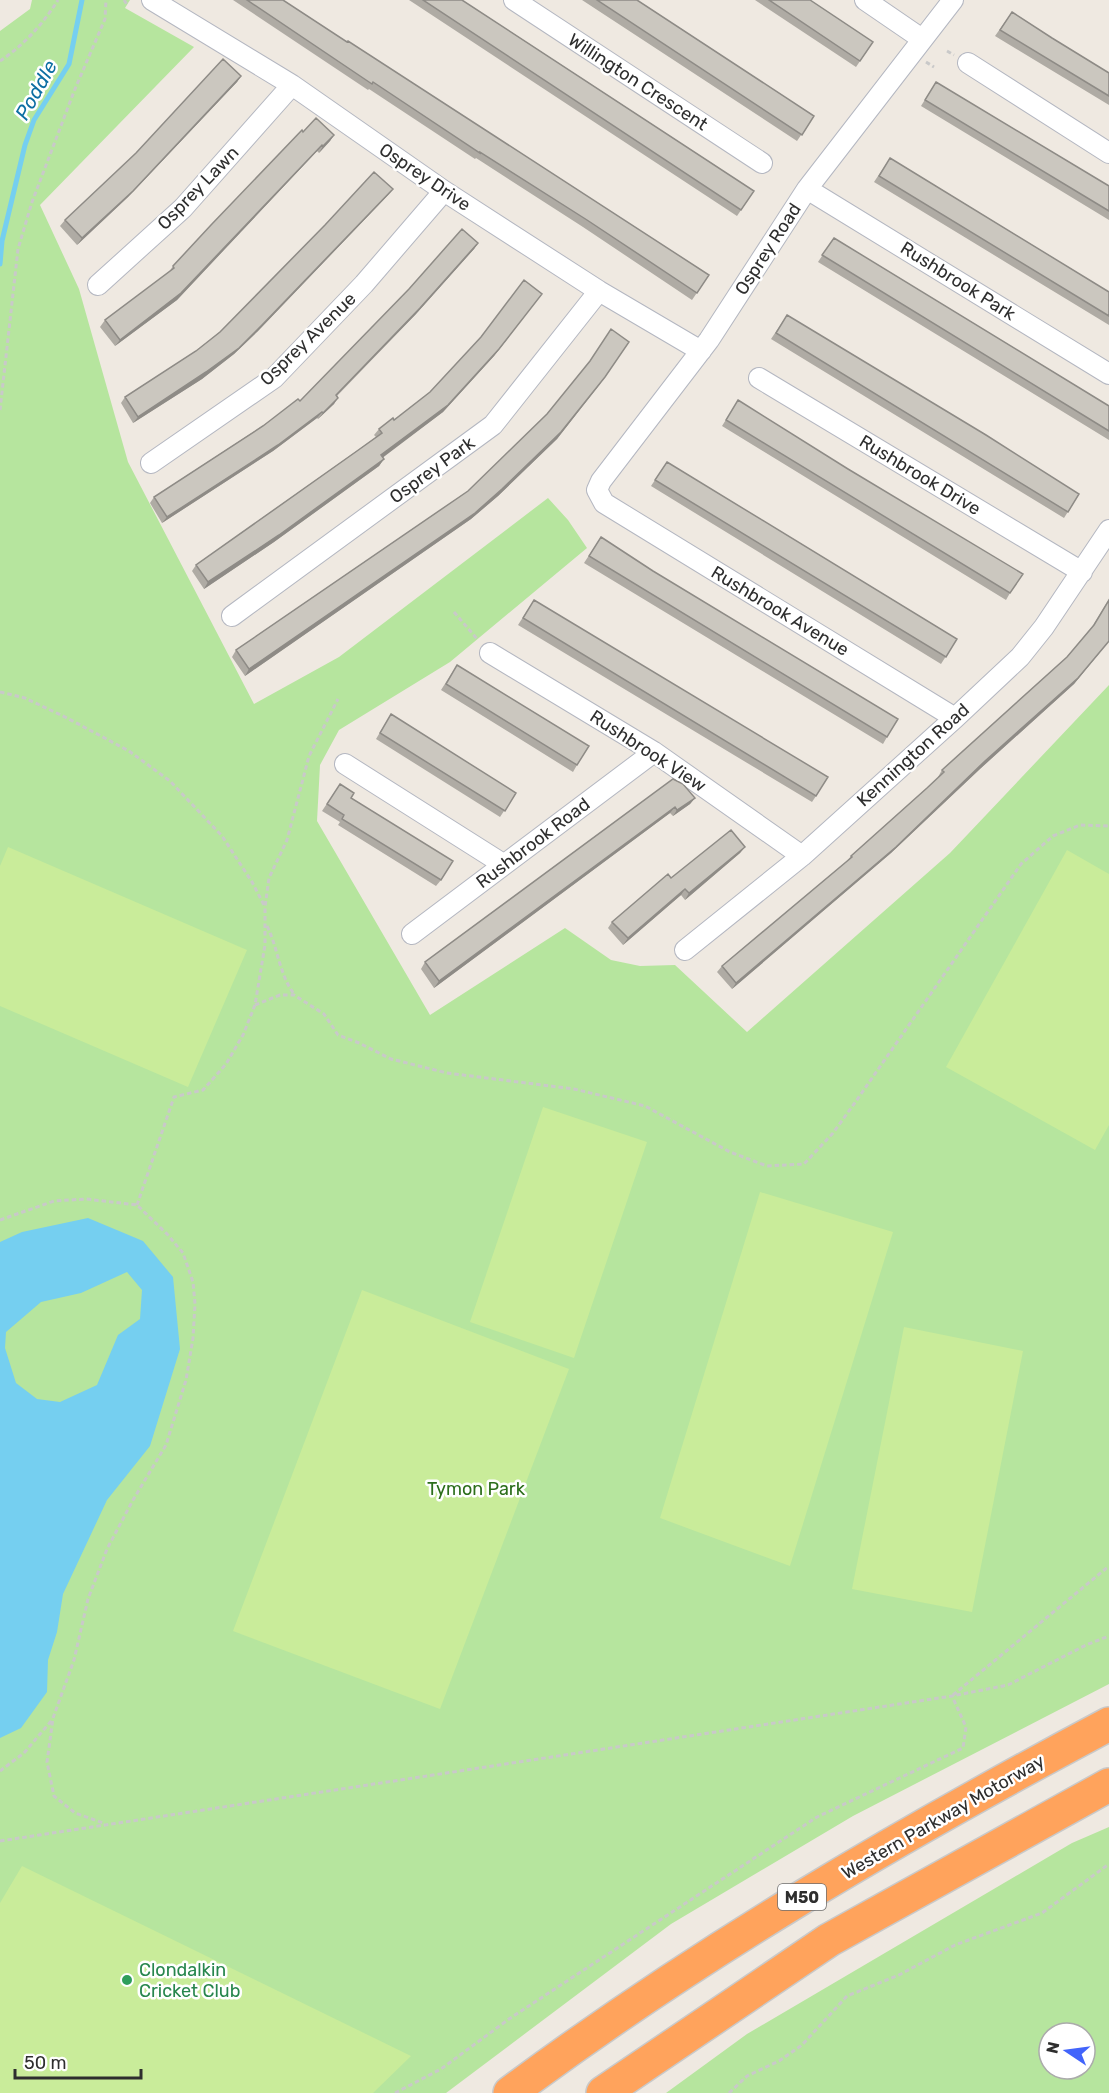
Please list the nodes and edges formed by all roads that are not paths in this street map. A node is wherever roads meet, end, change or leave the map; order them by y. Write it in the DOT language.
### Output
graph roads {
  1 [pos="152,0"];
  2 [pos="514,0"];
  3 [pos="865,0"];
  4 [pos="952,0"];
  5 [pos="922,39"];
  6 [pos="968,63"];
  7 [pos="292,85"];
  8 [pos="1109,153"];
  9 [pos="762,163"];
  10 [pos="807,189"];
  11 [pos="444,191"];
  12 [pos="98,285"];
  13 [pos="599,291"];
  14 [pos="701,351"];
  15 [pos="1109,374"];
  16 [pos="759,378"];
  17 [pos="151,463"];
  18 [pos="604,503"];
  19 [pos="1109,530"];
  20 [pos="1082,572"];
  21 [pos="232,616"];
  22 [pos="486,648"];
  23 [pos="955,718"];
  24 [pos="654,752"];
  25 [pos="345,764"];
  26 [pos="802,856"];
  27 [pos="503,864"];
  28 [pos="412,934"];
  29 [pos="685,950"];
  30 [pos="1109,1725"];
  31 [pos="1109,1785"];
  32 [pos="510,2093"];
  33 [pos="603,2093"];
  1 -- 7 [label="street, Osprey Drive"];
  2 -- 9 [label="street, Willington Crescent"];
  3 -- 5 [label="street"];
  4 -- 5 [label="street, Osprey Road"];
  5 -- 10 [label="street, Osprey Road"];
  6 -- 8 [label="street"];
  7 -- 11 [label="street, Osprey Drive"];
  7 -- 12 [label="street, Osprey Lawn"];
  10 -- 14 [label="street, Osprey Road"];
  10 -- 15 [label="street, Rushbrook Park"];
  11 -- 13 [label="street, Osprey Drive"];
  11 -- 17 [label="street, Osprey Avenue"];
  13 -- 14 [label="street, Osprey Drive"];
  13 -- 21 [label="street, Osprey Park"];
  14 -- 18 [label="street, Osprey Road"];
  16 -- 20 [label="street, Rushbrook Drive"];
  18 -- 23 [label="street, Rushbrook Avenue"];
  19 -- 20 [label="street, Kennington Road"];
  20 -- 23 [label="street, Kennington Road"];
  22 -- 24 [label="street, Rushbrook View"];
  23 -- 26 [label="street, Kennington Road"];
  24 -- 26 [label="street, Rushbrook View"];
  24 -- 27 [label="street, Rushbrook Road"];
  25 -- 27 [label="street"];
  26 -- 29 [label="street, Kennington Road"];
  27 -- 28 [label="street, Rushbrook Road"];
  30 -- 32 [label="highway, Western Parkway Motorway / M50"];
  31 -- 33 [label="highway"];
}
